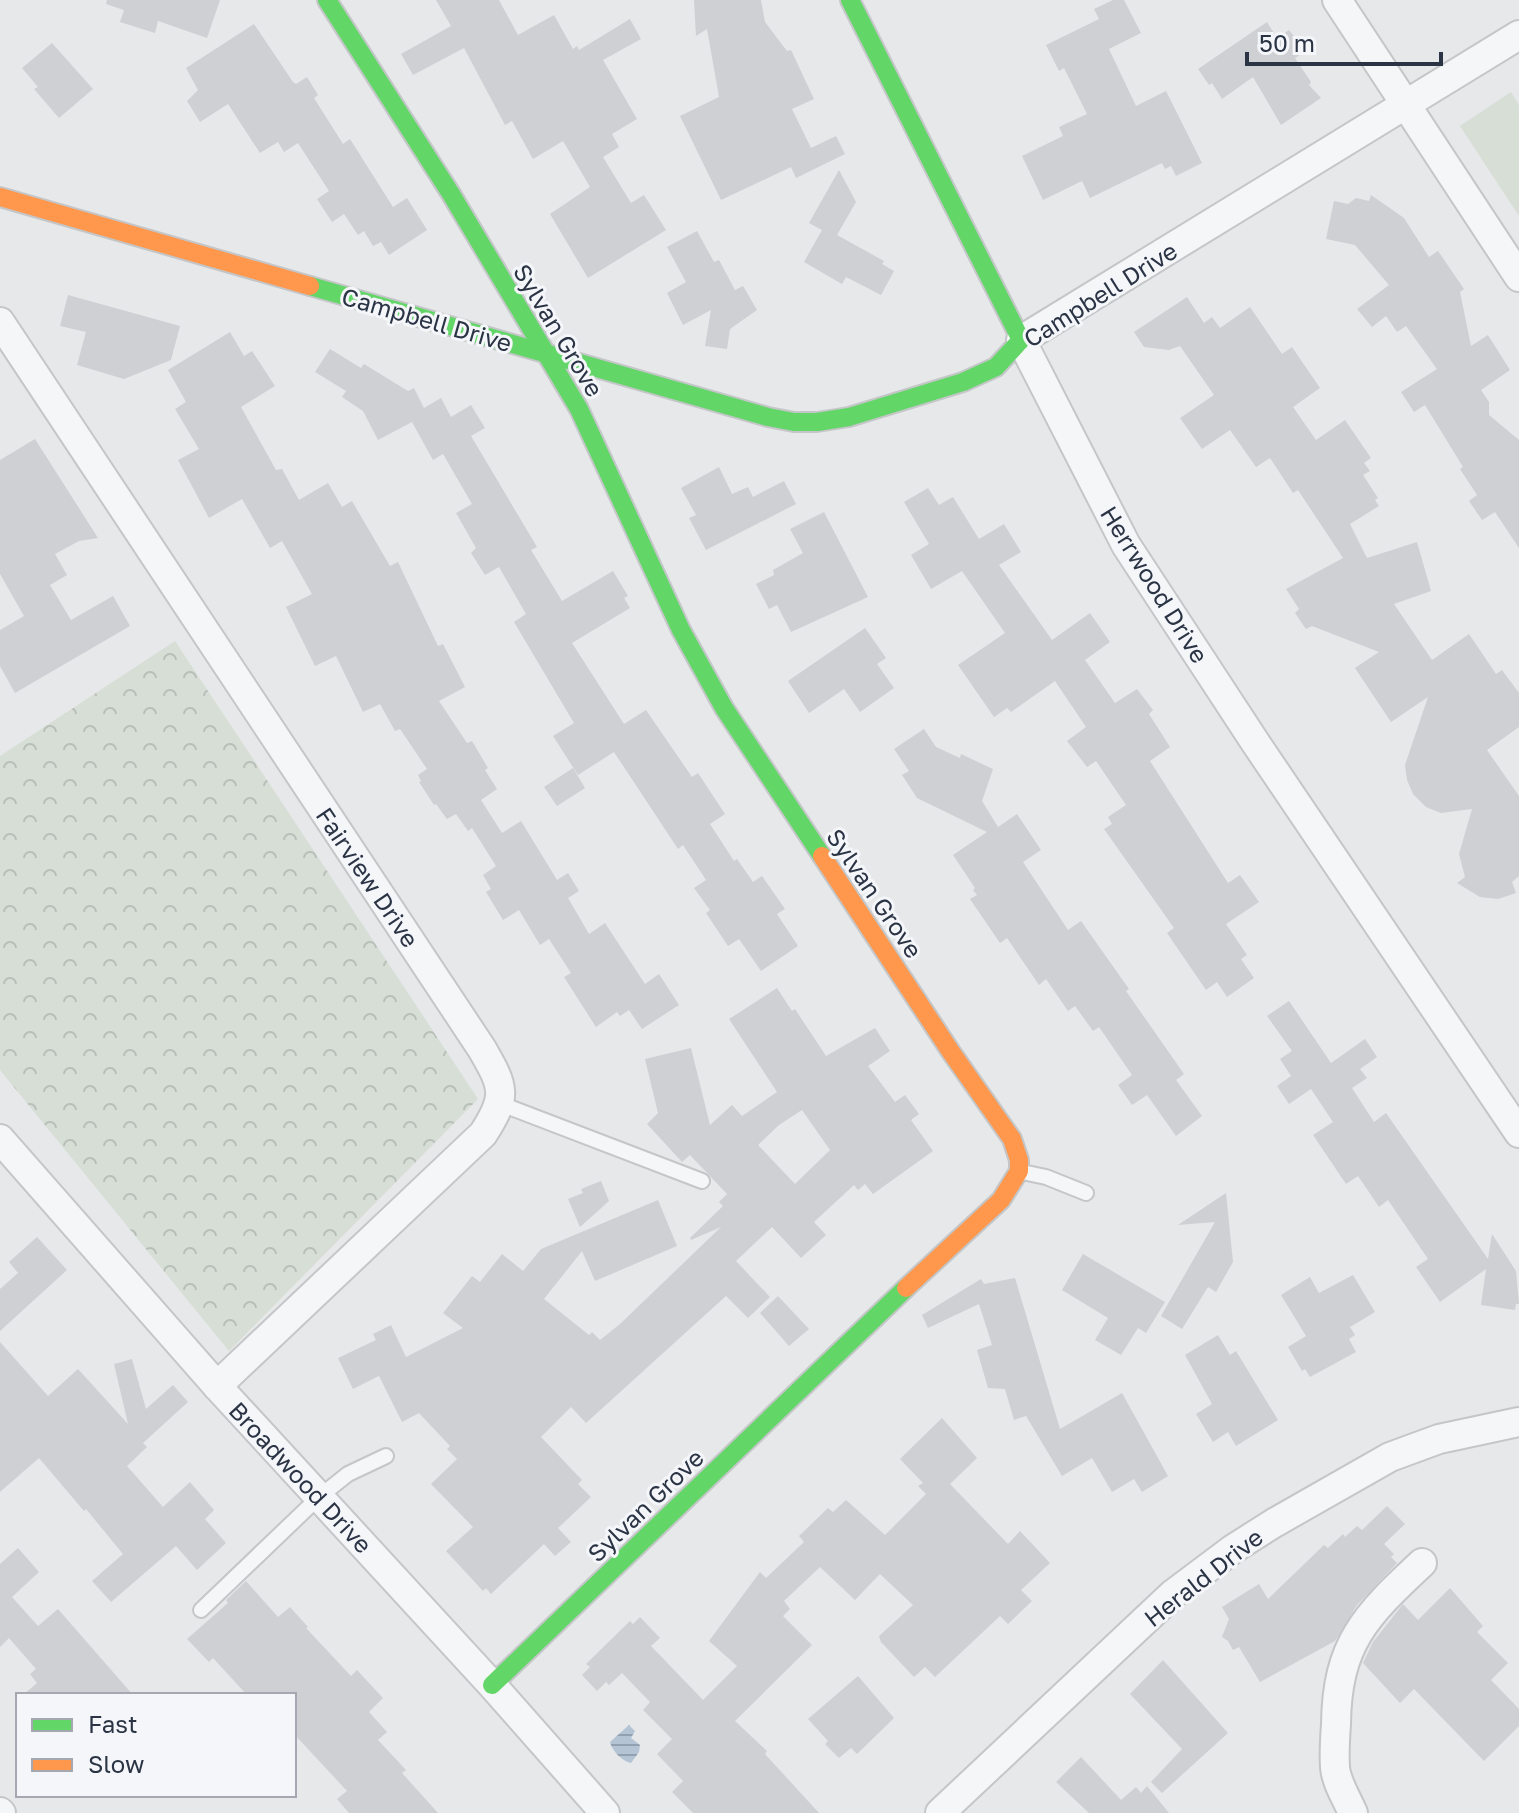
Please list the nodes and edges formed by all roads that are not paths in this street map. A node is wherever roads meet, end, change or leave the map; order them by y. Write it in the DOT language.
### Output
graph roads {
  1 [pos="327,0"];
  2 [pos="850,0"];
  3 [pos="1337,0"];
  4 [pos="1519,35"];
  5 [pos="1406,106"];
  6 [pos="0,197"];
  7 [pos="1519,277"];
  8 [pos="0,322"];
  9 [pos="1021,340"];
  10 [pos="547,353"];
  11 [pos="501,1104"];
  12 [pos="1519,1133"];
  13 [pos="0,1139"];
  14 [pos="1019,1171"];
  15 [pos="702,1181"];
  16 [pos="1086,1193"];
  17 [pos="217,1386"];
  18 [pos="1518,1421"];
  19 [pos="386,1456"];
  20 [pos="319,1497"];
  21 [pos="1422,1563"];
  22 [pos="201,1610"];
  23 [pos="492,1685"];
  24 [pos="605,1813"];
  25 [pos="940,1813"];
  26 [pos="1353,1813"];
  1 -- 10 [label="street, Sylvan Grove"];
  2 -- 9 [label="street, Herrwood Drive"];
  3 -- 5 [label="street"];
  4 -- 5 [label="street, Campbell Drive"];
  5 -- 7 [label="street"];
  5 -- 9 [label="street, Campbell Drive"];
  6 -- 10 [label="street, Campbell Drive"];
  8 -- 11 [label="street, Fairview Drive"];
  9 -- 10 [label="street, Campbell Drive"];
  9 -- 12 [label="street, Herrwood Drive"];
  10 -- 14 [label="street, Sylvan Grove"];
  11 -- 15 [label="lane"];
  11 -- 17 [label="street"];
  13 -- 17 [label="street, Broadwood Drive"];
  14 -- 16 [label="lane"];
  14 -- 23 [label="street, Sylvan Grove"];
  17 -- 20 [label="street, Broadwood Drive"];
  18 -- 25 [label="street, Herald Drive"];
  19 -- 20 [label="lane"];
  20 -- 22 [label="lane"];
  20 -- 23 [label="street, Broadwood Drive"];
  21 -- 26 [label="street"];
  23 -- 24 [label="street, Broadwood Drive"];
}
